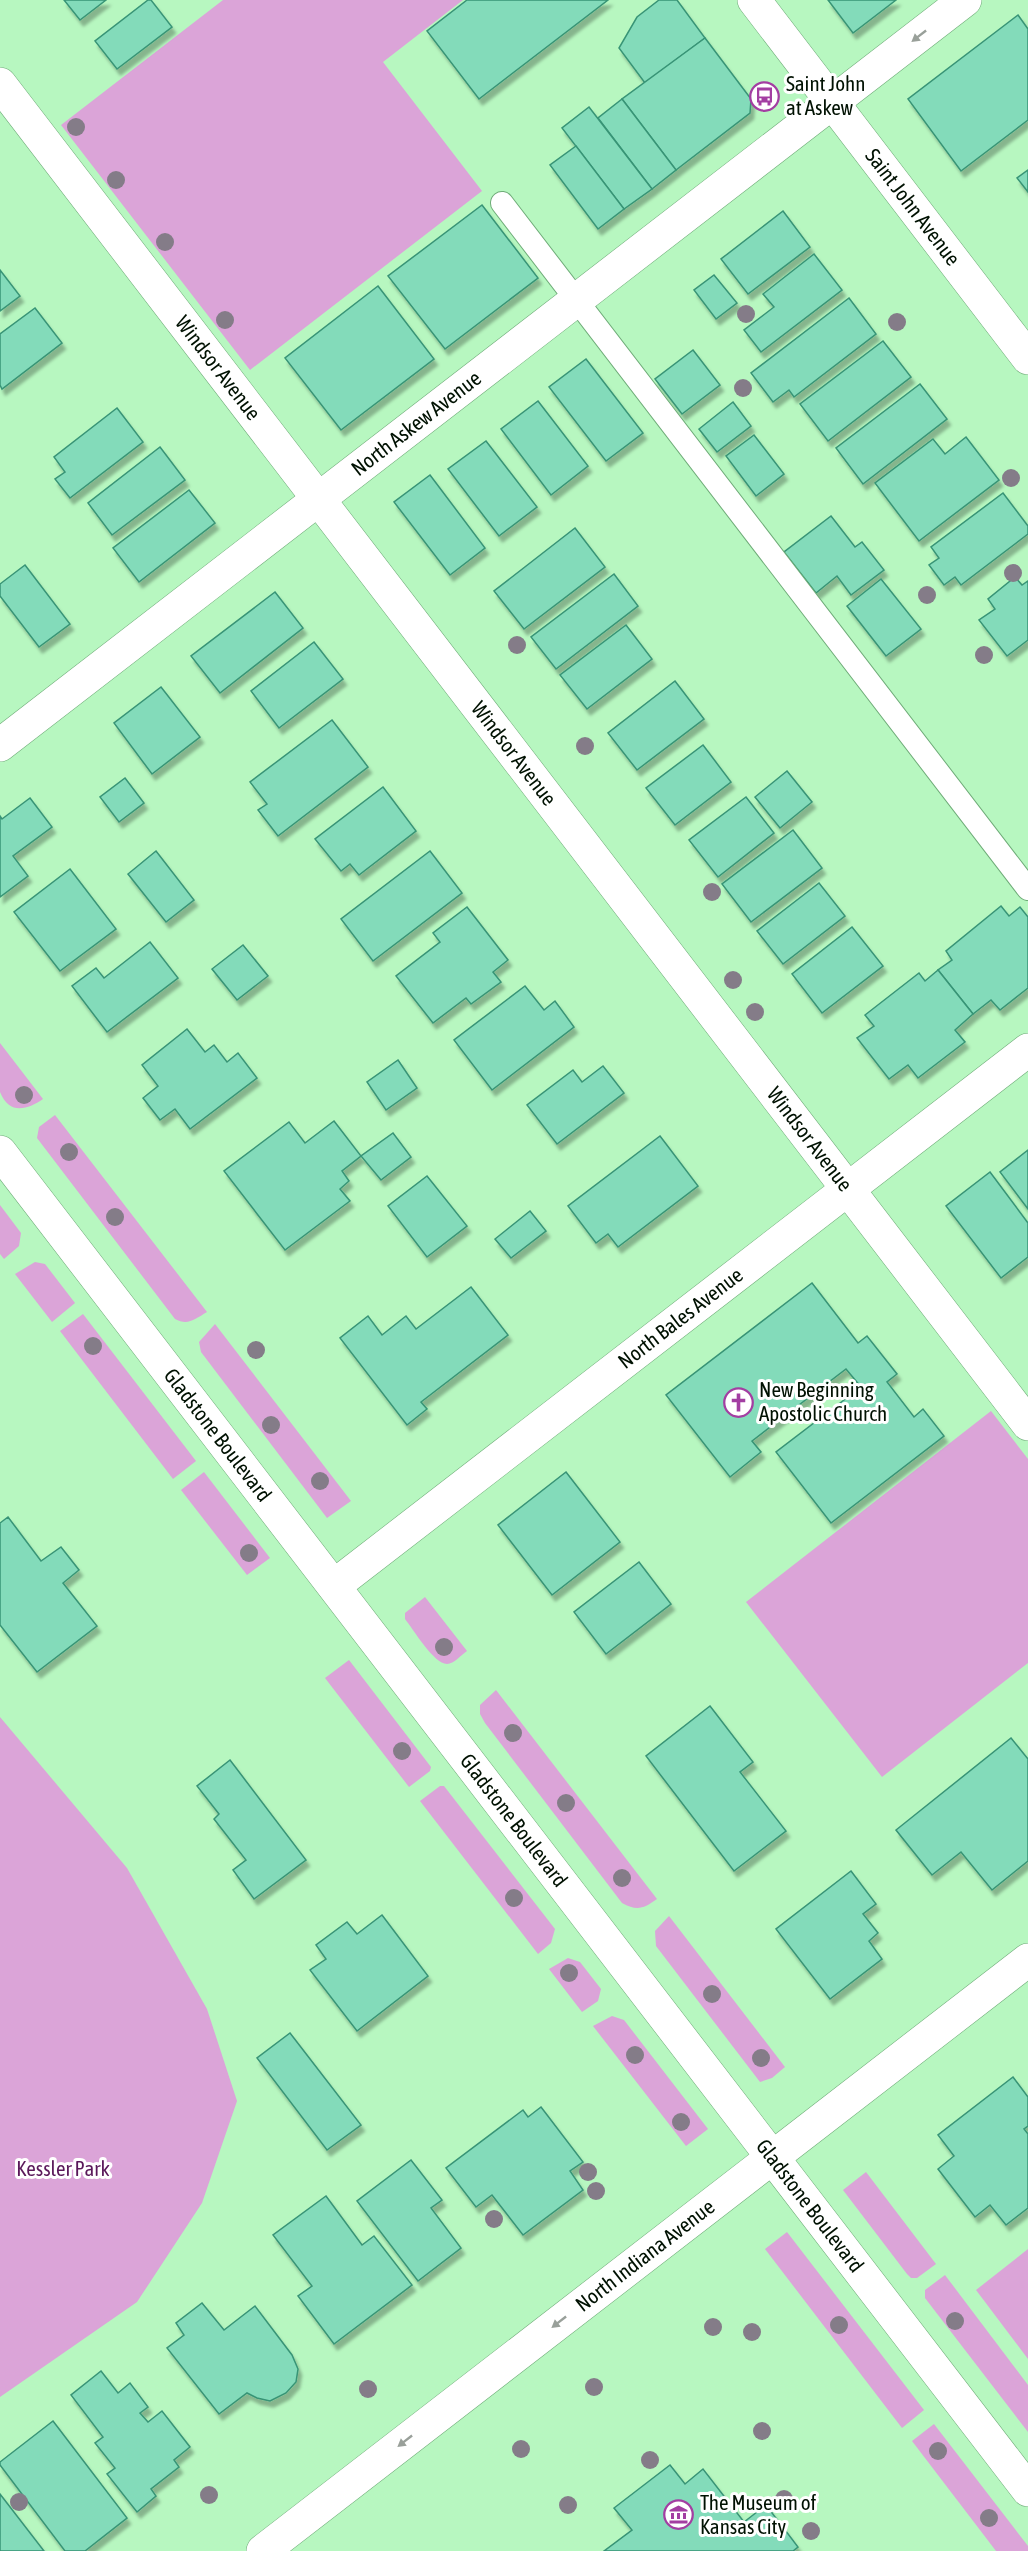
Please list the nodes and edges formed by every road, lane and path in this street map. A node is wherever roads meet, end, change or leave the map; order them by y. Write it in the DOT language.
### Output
graph roads {
  1 [pos="754,0"];
  2 [pos="965,0"];
  3 [pos="0,84"];
  4 [pos="833,103"];
  5 [pos="502,203"];
  6 [pos="576,300"];
  7 [pos="1028,358"];
  8 [pos="318,499"];
  9 [pos="0,745"];
  10 [pos="1028,889"];
  11 [pos="1028,1050"];
  12 [pos="0,1152"];
  13 [pos="848,1188"];
  14 [pos="1028,1424"];
  15 [pos="334,1586"];
  16 [pos="1028,1960"];
  17 [pos="772,2158"];
  18 [pos="1028,2490"];
  19 [pos="263,2551"];
  1 -- 4 [label="street, Saint John Avenue"];
  2 -- 4 [label="street, North Askew Avenue, one-way"];
  3 -- 8 [label="street, Windsor Avenue"];
  4 -- 6 [label="street, North Askew Avenue"];
  4 -- 7 [label="street, Saint John Avenue"];
  5 -- 6 [label="lane"];
  6 -- 8 [label="street, North Askew Avenue"];
  6 -- 10 [label="lane"];
  8 -- 9 [label="street, North Askew Avenue"];
  8 -- 13 [label="street, Windsor Avenue"];
  11 -- 13 [label="street, North Bales Avenue"];
  12 -- 15 [label="street, Gladstone Boulevard"];
  13 -- 14 [label="street, Windsor Avenue"];
  13 -- 15 [label="street, North Bales Avenue"];
  15 -- 17 [label="street, Gladstone Boulevard"];
  16 -- 17 [label="street, North Indiana Avenue"];
  17 -- 18 [label="street, Gladstone Boulevard"];
  17 -- 19 [label="street, North Indiana Avenue, one-way"];
}
